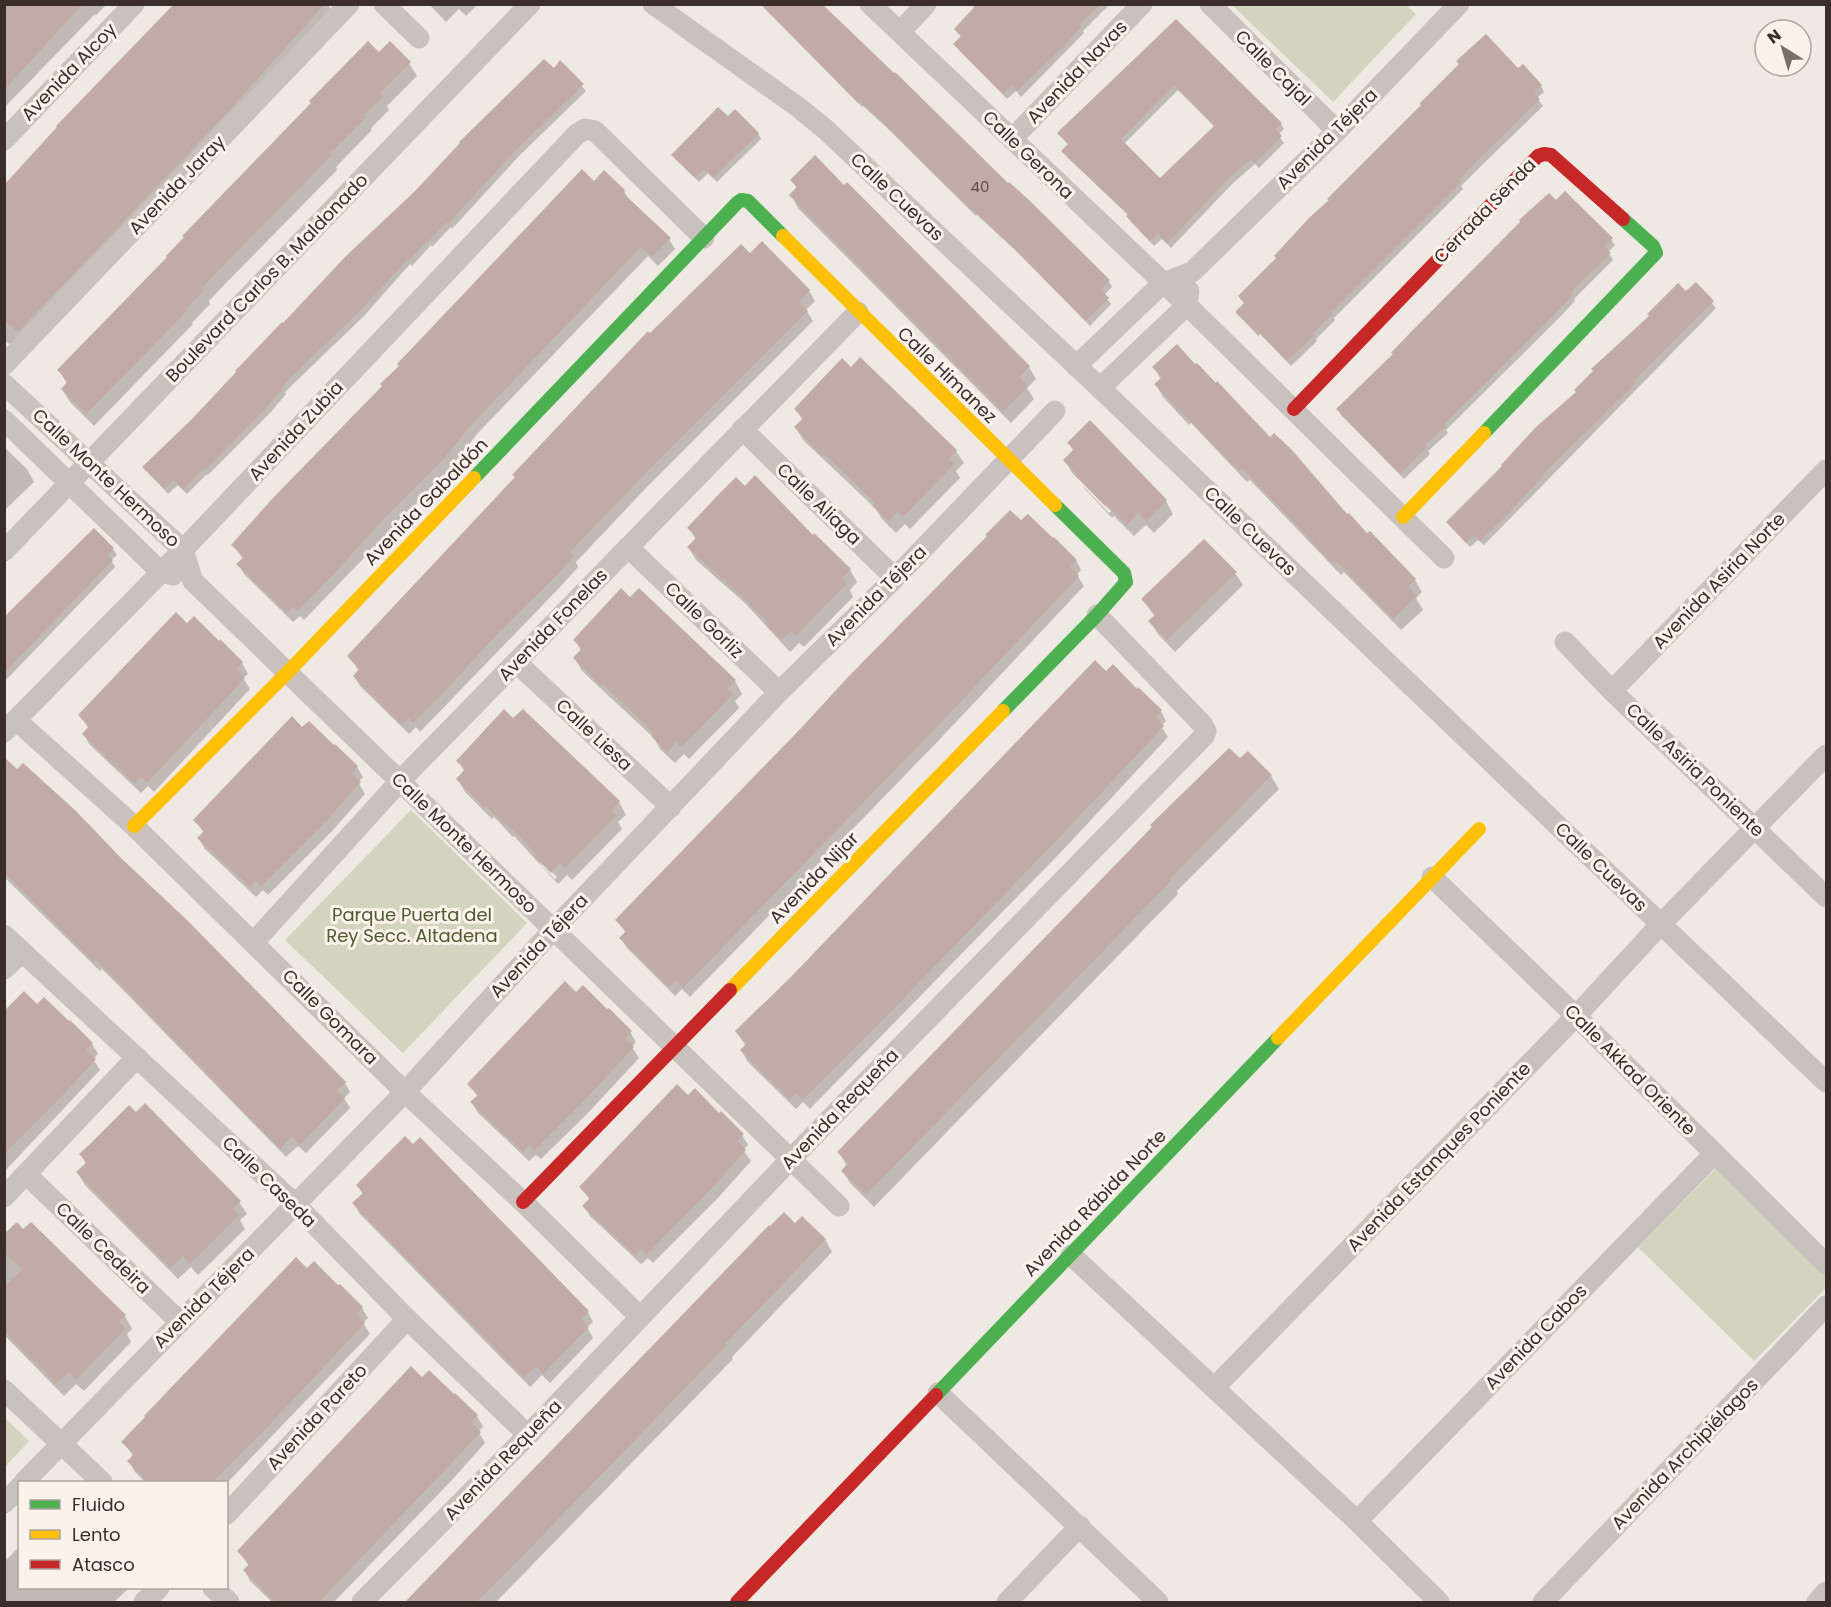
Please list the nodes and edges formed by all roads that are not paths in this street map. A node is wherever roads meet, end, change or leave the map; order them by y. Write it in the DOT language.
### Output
graph roads {
  1 [pos="134,4"];
  2 [pos="350,4"];
  3 [pos="384,4"];
  4 [pos="530,4"];
  5 [pos="653,4"];
  6 [pos="870,4"];
  7 [pos="926,4"];
  8 [pos="1142,4"];
  9 [pos="1210,4"];
  10 [pos="1446,9"];
  11 [pos="900,32"];
  12 [pos="420,39"];
  13 [pos="1337,131"];
  14 [pos="1012,139"];
  15 [pos="4,140"];
  16 [pos="741,200"];
  17 [pos="704,238"];
  18 [pos="1192,272"];
  19 [pos="1163,283"];
  20 [pos="1187,305"];
  21 [pos="858,312"];
  22 [pos="4,365"];
  23 [pos="1076,366"];
  24 [pos="4,384"];
  25 [pos="1100,388"];
  26 [pos="1294,410"];
  27 [pos="1054,411"];
  28 [pos="4,420"];
  29 [pos="742,429"];
  30 [pos="1008,460"];
  31 [pos="90,462"];
  32 [pos="1827,470"];
  33 [pos="70,483"];
  34 [pos="1403,517"];
  35 [pos="628,547"];
  36 [pos="183,550"];
  37 [pos="4,551"];
  38 [pos="1444,558"];
  39 [pos="161,572"];
  40 [pos="895,578"];
  41 [pos="1127,578"];
  42 [pos="193,581"];
  43 [pos="1097,615"];
  44 [pos="1565,642"];
  45 [pos="517,663"];
  46 [pos="287,673"];
  47 [pos="1612,691"];
  48 [pos="780,692"];
  49 [pos="10,726"];
  50 [pos="1827,755"];
  51 [pos="400,781"];
  52 [pos="671,807"];
  53 [pos="134,826"];
  54 [pos="1755,828"];
  55 [pos="1479,829"];
  56 [pos="1432,877"];
  57 [pos="1827,897"];
  58 [pos="1660,925"];
  59 [pos="554,930"];
  60 [pos="4,935"];
  61 [pos="254,942"];
  62 [pos="22,952"];
  63 [pos="4,969"];
  64 [pos="1576,1016"];
  65 [pos="674,1047"];
  66 [pos="137,1057"];
  67 [pos="1827,1082"];
  68 [pos="405,1092"];
  69 [pos="1714,1154"];
  70 [pos="790,1160"];
  71 [pos="26,1174"];
  72 [pos="4,1197"];
  73 [pos="523,1202"];
  74 [pos="296,1205"];
  75 [pos="838,1206"];
  76 [pos="1071,1255"];
  77 [pos="1827,1264"];
  78 [pos="1827,1306"];
  79 [pos="640,1317"];
  80 [pos="407,1319"];
  81 [pos="180,1322"];
  82 [pos="1215,1387"];
  83 [pos="4,1390"];
  84 [pos="938,1393"];
  85 [pos="528,1435"];
  86 [pos="61,1444"];
  87 [pos="25,1481"];
  88 [pos="101,1481"];
  89 [pos="18,1489"];
  90 [pos="4,1503"];
  91 [pos="228,1513"];
  92 [pos="1357,1521"];
  93 [pos="1080,1526"];
  94 [pos="157,1589"];
  95 [pos="215,1589"];
  96 [pos="1827,1592"];
  97 [pos="144,1602"];
  98 [pos="229,1602"];
  99 [pos="362,1602"];
  100 [pos="737,1602"];
  101 [pos="1007,1602"];
  102 [pos="1158,1602"];
  103 [pos="1439,1602"];
  104 [pos="1543,1602"];
  105 [pos="1817,1602"];
  1 -- 15 [label="street, Avenida Alcoy"];
  2 -- 22 [label="street, Avenida Jaray"];
  3 -- 12 [label="street"];
  4 -- 31 [label="street, Boulevard Carlos B. Maldonado"];
  5 -- 23 [label="street, Calle Cuevas"];
  6 -- 11 [label="street, Calle Gerona"];
  7 -- 11 [label="street"];
  8 -- 14 [label="street, Avenida Navas"];
  9 -- 13 [label="street, Calle Cajal"];
  10 -- 13 [label="street, Avenida Téjera"];
  11 -- 14 [label="street, Calle Gerona"];
  13 -- 18 [label="street, Avenida Téjera"];
  14 -- 19 [label="street, Calle Gerona"];
  16 -- 17 [label="street, Avenida Gabaldón"];
  16 -- 21 [label="street, Calle Himanez"];
  17 -- 36 [label="street, Avenida Zubia"];
  17 -- 46 [label="street, Avenida Gabaldón"];
  18 -- 19 [label="street, Avenida Téjera"];
  18 -- 20 [label="street"];
  19 -- 20 [label="street, Calle Gerona"];
  19 -- 23 [label="street, Avenida Téjera"];
  20 -- 25 [label="street"];
  20 -- 26 [label="street"];
  21 -- 29 [label="street, Avenida Fonelas"];
  21 -- 30 [label="street, Calle Himanez"];
  23 -- 25 [label="street, Calle Cuevas"];
  24 -- 31 [label="street, Calle Monte Hermoso"];
  25 -- 58 [label="street, Calle Cuevas"];
  26 -- 34 [label="street"];
  26 -- 34 [label="street, Cerrada Senda"];
  27 -- 30 [label="street, Avenida Téjera"];
  28 -- 33 [label="street, Calle Monte Hermoso"];
  29 -- 35 [label="street, Avenida Fonelas"];
  29 -- 40 [label="street, Calle Aliaga"];
  30 -- 40 [label="street, Avenida Téjera"];
  30 -- 41 [label="street, Calle Himanez"];
  31 -- 33 [label="street, Boulevard Carlos B. Maldonado"];
  31 -- 36 [label="street, Calle Monte Hermoso"];
  32 -- 47 [label="street, Avenida Asiria Norte"];
  33 -- 37 [label="street, Boulevard Carlos B. Maldonado"];
  33 -- 39 [label="street, Calle Monte Hermoso"];
  34 -- 38 [label="street"];
  35 -- 45 [label="street, Avenida Fonelas"];
  35 -- 48 [label="street, Calle Gorliz"];
  36 -- 39 [label="street, Avenida Zubia"];
  36 -- 42 [label="street, Calle Monte Hermoso"];
  39 -- 42 [label="street, Calle Monte Hermoso"];
  39 -- 49 [label="street, Avenida Zubia"];
  40 -- 48 [label="street, Avenida Téjera"];
  41 -- 43 [label="street, Avenida Nijar"];
  42 -- 46 [label="street, Calle Monte Hermoso"];
  43 -- 65 [label="street, Avenida Nijar"];
  43 -- 70 [label="street, Avenida Requeña"];
  44 -- 47 [label="street, Calle Asiria Poniente"];
  45 -- 51 [label="street, Avenida Fonelas"];
  45 -- 52 [label="street, Calle Liesa"];
  46 -- 51 [label="street, Calle Monte Hermoso"];
  46 -- 53 [label="street, Avenida Gabaldón"];
  47 -- 54 [label="street, Calle Asiria Poniente"];
  48 -- 52 [label="street, Avenida Téjera"];
  49 -- 53 [label="street, Calle Gomara"];
  50 -- 54 [label="street, Avenida Estanques Poniente"];
  51 -- 59 [label="street, Calle Monte Hermoso"];
  51 -- 61 [label="street, Avenida Fonelas"];
  52 -- 59 [label="street, Avenida Téjera"];
  53 -- 61 [label="street, Calle Gomara"];
  54 -- 57 [label="street, Calle Asiria Poniente"];
  54 -- 58 [label="street, Avenida Estanques Poniente"];
  55 -- 56 [label="street, Avenida Rábida Norte"];
  56 -- 64 [label="street, Calle Akkad Oriente"];
  56 -- 76 [label="street, Avenida Rábida Norte"];
  58 -- 64 [label="street, Avenida Estanques Poniente"];
  58 -- 67 [label="street, Calle Cuevas"];
  59 -- 65 [label="street, Calle Monte Hermoso"];
  59 -- 68 [label="street, Avenida Téjera"];
  60 -- 62 [label="street, Calle Caseda"];
  61 -- 68 [label="street, Calle Gomara"];
  62 -- 63 [label="street"];
  62 -- 66 [label="street, Calle Caseda"];
  64 -- 69 [label="street, Calle Akkad Oriente"];
  64 -- 82 [label="street, Avenida Estanques Poniente"];
  65 -- 70 [label="street, Calle Monte Hermoso"];
  65 -- 73 [label="street, Avenida Nijar"];
  66 -- 71 [label="street"];
  66 -- 74 [label="street, Calle Caseda"];
  68 -- 73 [label="street, Calle Gomara"];
  68 -- 74 [label="street, Avenida Téjera"];
  69 -- 77 [label="street, Calle Akkad Oriente"];
  69 -- 92 [label="street, Avenida Cabos"];
  70 -- 75 [label="street, Calle Monte Hermoso"];
  70 -- 79 [label="street, Avenida Requeña"];
  71 -- 72 [label="street"];
  71 -- 81 [label="street, Calle Cedeira"];
  73 -- 79 [label="street, Calle Gomara"];
  74 -- 80 [label="street, Calle Caseda"];
  74 -- 81 [label="street, Avenida Téjera"];
  76 -- 82 [label="street"];
  76 -- 84 [label="street, Avenida Rábida Norte"];
  78 -- 104 [label="street, Avenida Archipiélagos"];
  79 -- 85 [label="street, Avenida Requeña"];
  80 -- 85 [label="street, Calle Caseda"];
  80 -- 91 [label="street, Avenida Pareto"];
  81 -- 86 [label="street, Avenida Téjera"];
  82 -- 92 [label="street"];
  83 -- 86 [label="street"];
  84 -- 93 [label="street"];
  84 -- 100 [label="street, Avenida Rábida Norte"];
  85 -- 99 [label="street, Avenida Requeña"];
  86 -- 87 [label="street, Avenida Téjera"];
  86 -- 88 [label="street"];
  89 -- 90 [label="street"];
  92 -- 103 [label="street"];
  93 -- 101 [label="street"];
  93 -- 102 [label="street"];
  94 -- 97 [label="street"];
  95 -- 98 [label="street"];
  96 -- 105 [label="street"];
}
